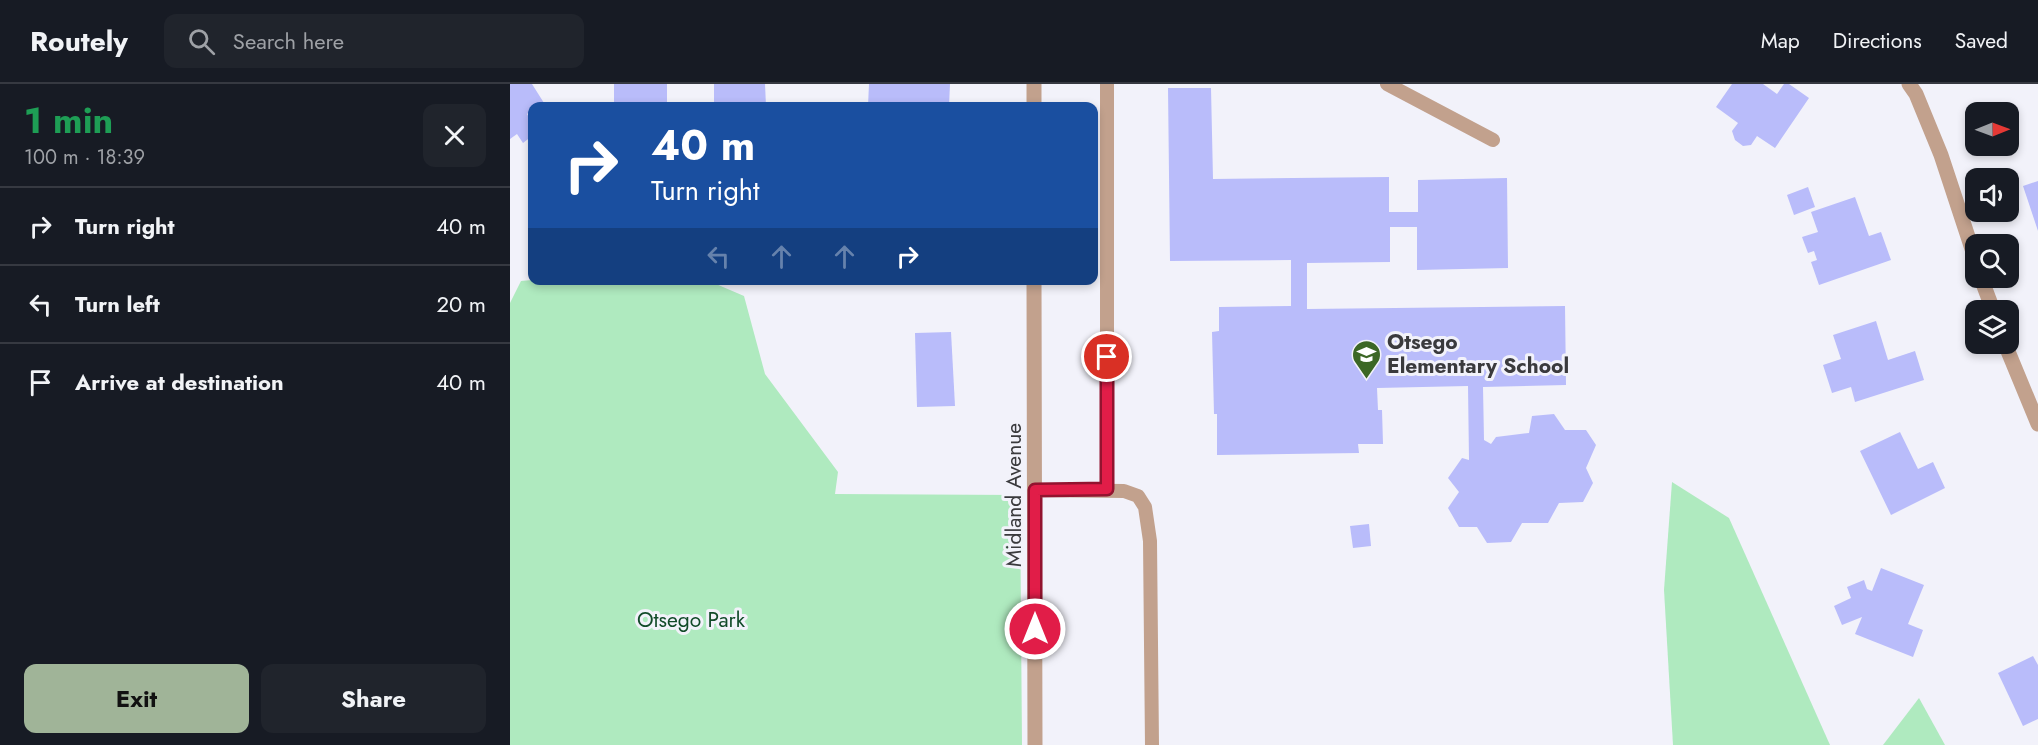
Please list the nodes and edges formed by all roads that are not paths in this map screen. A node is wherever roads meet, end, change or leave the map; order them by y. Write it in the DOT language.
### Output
graph roads {
  1 [pos="1034,84"];
  2 [pos="1107,84"];
  3 [pos="1387,84"];
  4 [pos="1909,84"];
  5 [pos="1034,102"];
  6 [pos="1494,140"];
  7 [pos="1967,234"];
  8 [pos="1034,285"];
  9 [pos="2010,354"];
  10 [pos="2038,424"];
  11 [pos="1107,489"];
  12 [pos="1035,490"];
  13 [pos="1035,745"];
  14 [pos="1152,745"];
  1 -- 5 [label="street"];
  2 -- 11 [label="lane"];
  3 -- 6 [label="lane"];
  4 -- 7 [label="street"];
  8 -- 12 [label="street, Midland Avenue"];
  9 -- 10 [label="street"];
  11 -- 12 [label="lane"];
  11 -- 14 [label="lane"];
  12 -- 13 [label="street, Midland Avenue"];
}
